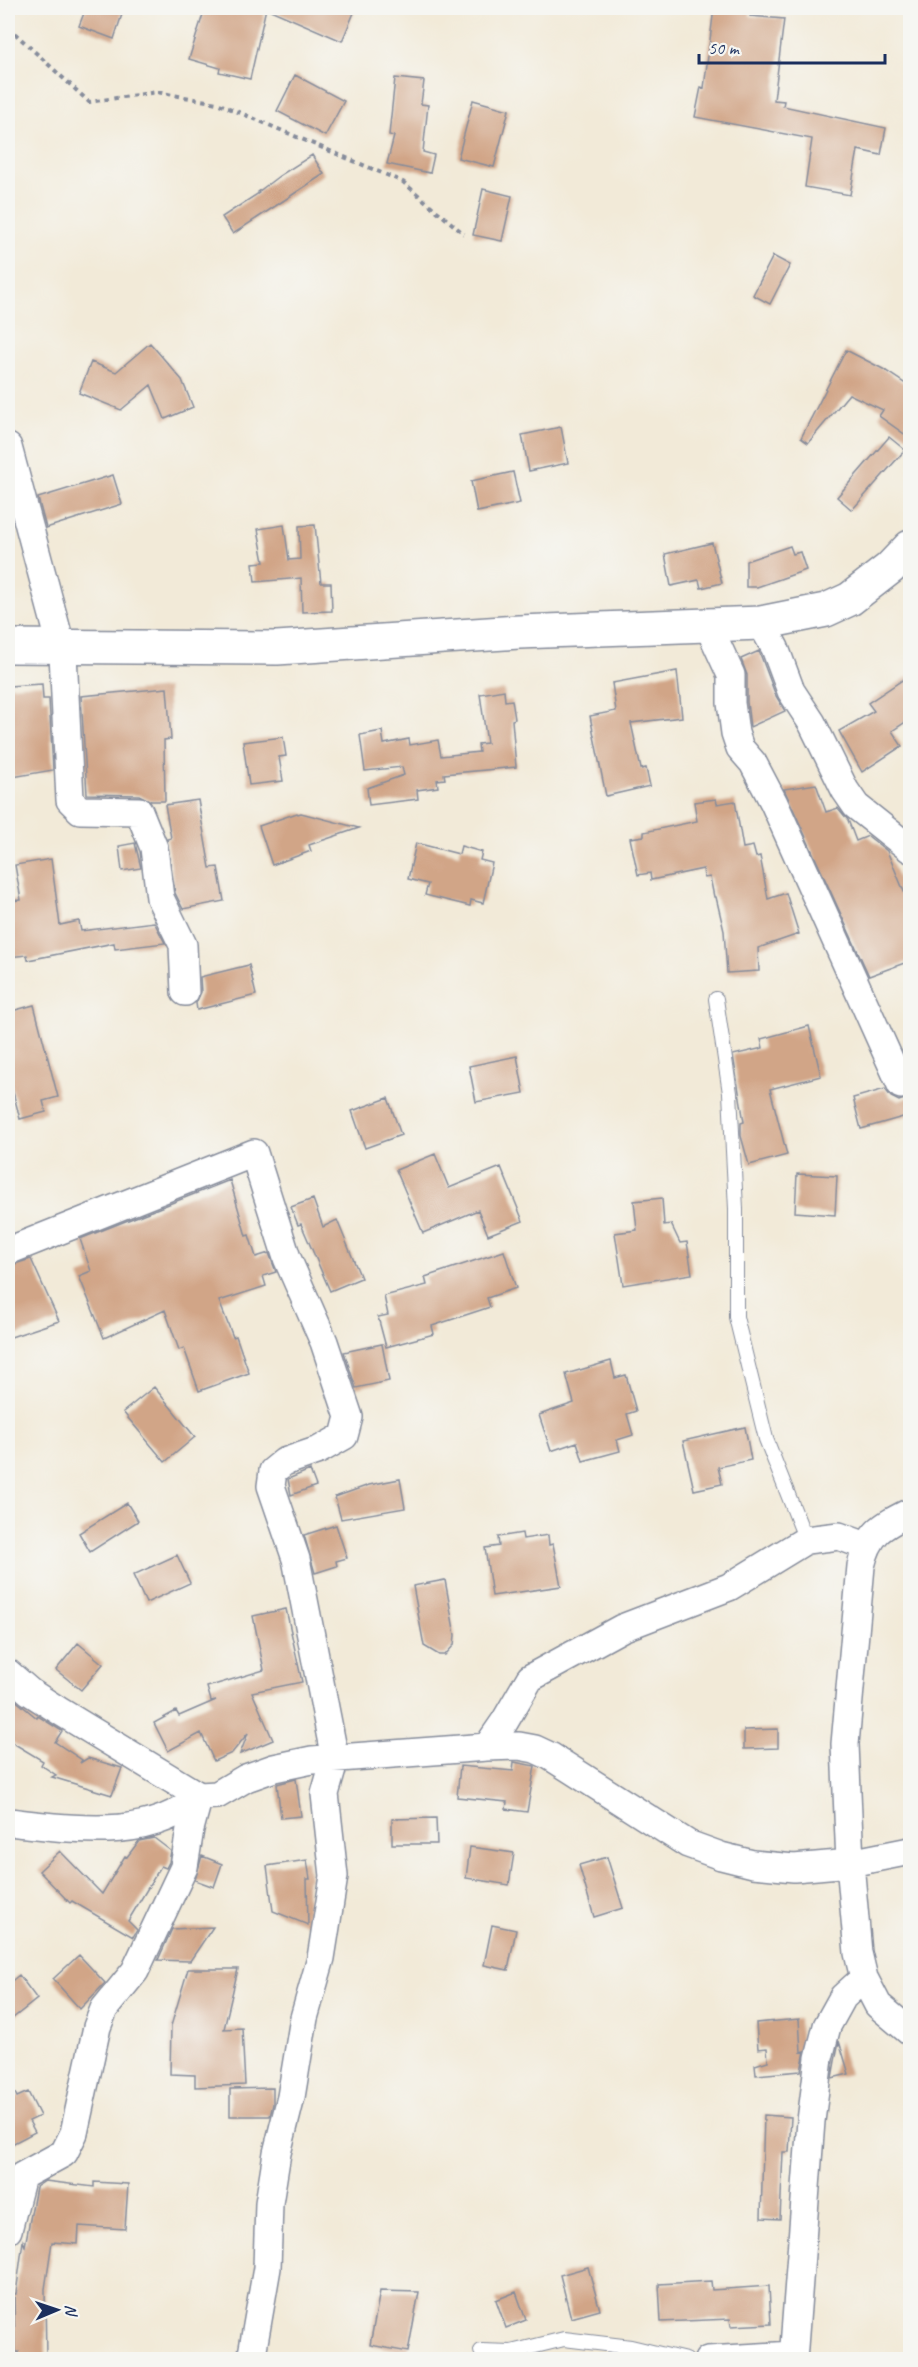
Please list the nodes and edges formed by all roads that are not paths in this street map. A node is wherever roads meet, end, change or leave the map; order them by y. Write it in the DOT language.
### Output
graph roads {
  1 [pos="8,447"];
  2 [pos="910,547"];
  3 [pos="761,623"];
  4 [pos="708,625"];
  5 [pos="8,646"];
  6 [pos="910,849"];
  7 [pos="185,992"];
  8 [pos="716,999"];
  9 [pos="901,1084"];
  10 [pos="8,1251"];
  11 [pos="910,1512"];
  12 [pos="806,1540"];
  13 [pos="866,1546"];
  14 [pos="8,1673"];
  15 [pos="487,1747"];
  16 [pos="335,1759"];
  17 [pos="200,1796"];
  18 [pos="8,1822"];
  19 [pos="910,1851"];
  20 [pos="850,1863"];
  21 [pos="864,1978"];
  22 [pos="910,2032"];
  23 [pos="8,2230"];
  24 [pos="480,2351"];
  25 [pos="793,2357"];
  26 [pos="251,2360"];
  27 [pos="686,2360"];
  28 [pos="708,2360"];
  1 -- 7 [label="street"];
  2 -- 3 [label="street"];
  3 -- 4 [label="street"];
  3 -- 6 [label="street"];
  4 -- 5 [label="street"];
  4 -- 9 [label="street"];
  8 -- 12 [label="lane"];
  10 -- 16 [label="street"];
  11 -- 13 [label="street"];
  12 -- 13 [label="street"];
  12 -- 15 [label="street"];
  13 -- 20 [label="street"];
  14 -- 17 [label="street"];
  15 -- 16 [label="street"];
  15 -- 20 [label="street"];
  16 -- 17 [label="street"];
  16 -- 26 [label="street"];
  17 -- 18 [label="street"];
  17 -- 23 [label="street"];
  19 -- 20 [label="street"];
  20 -- 21 [label="street"];
  21 -- 22 [label="street"];
  21 -- 25 [label="street"];
  24 -- 27 [label="lane"];
  25 -- 28 [label="street"];
}
